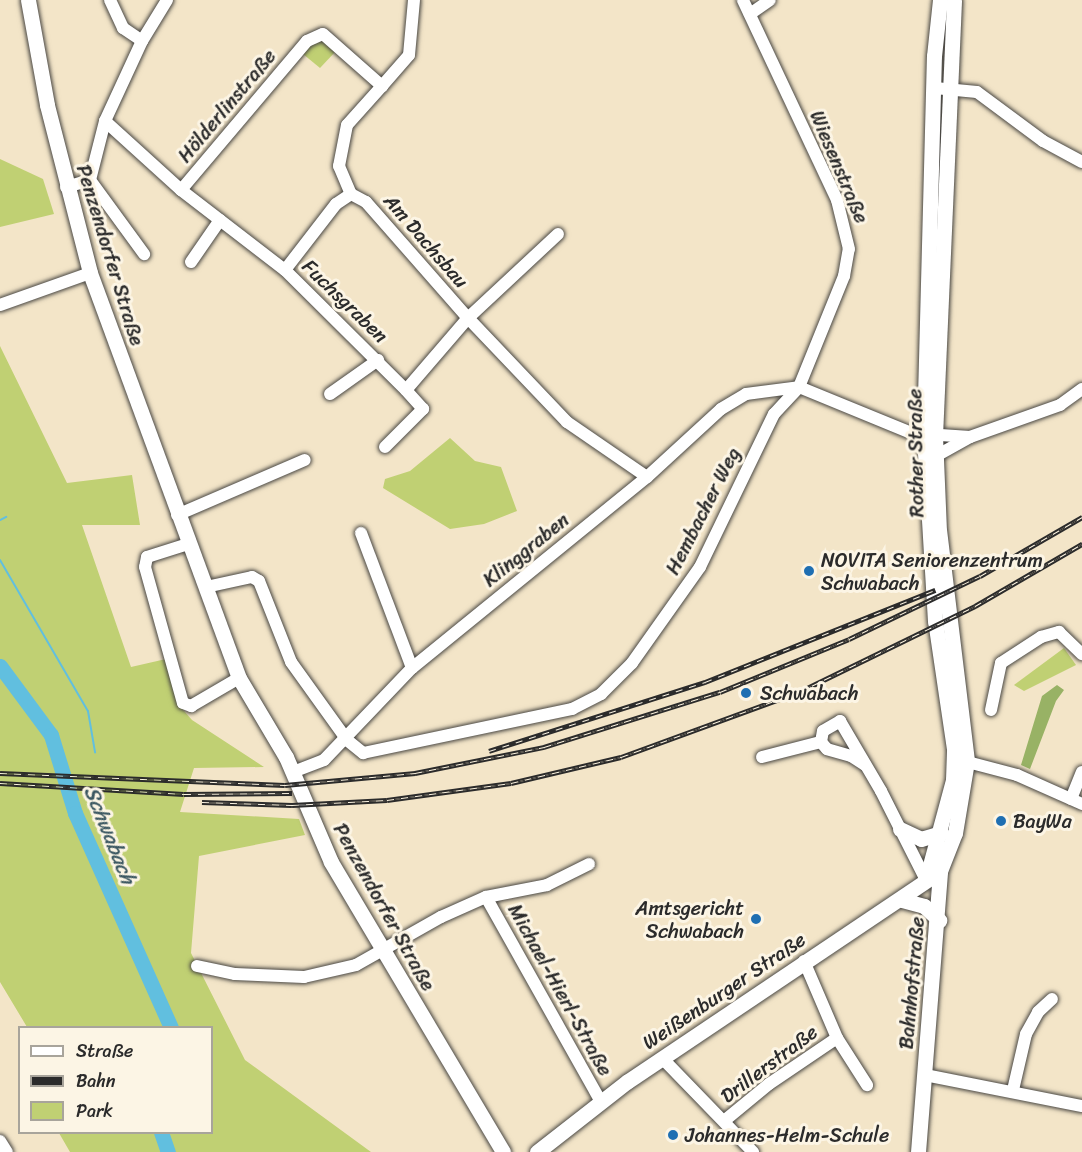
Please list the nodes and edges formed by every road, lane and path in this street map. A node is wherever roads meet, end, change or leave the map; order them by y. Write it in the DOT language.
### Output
graph roads {
  1 [pos="28,0"];
  2 [pos="110,0"];
  3 [pos="167,0"];
  4 [pos="414,0"];
  5 [pos="743,0"];
  6 [pos="770,0"];
  7 [pos="940,0"];
  8 [pos="954,0"];
  9 [pos="750,14"];
  10 [pos="142,41"];
  11 [pos="382,86"];
  12 [pos="942,87"];
  13 [pos="105,121"];
  14 [pos="1082,162"];
  15 [pos="90,180"];
  16 [pos="66,187"];
  17 [pos="182,190"];
  18 [pos="351,194"];
  19 [pos="220,220"];
  20 [pos="558,234"];
  21 [pos="144,254"];
  22 [pos="191,262"];
  23 [pos="285,270"];
  24 [pos="90,273"];
  25 [pos="0,305"];
  26 [pos="468,318"];
  27 [pos="378,360"];
  28 [pos="799,387"];
  29 [pos="1082,389"];
  30 [pos="406,390"];
  31 [pos="330,394"];
  32 [pos="930,436"];
  33 [pos="970,437"];
  34 [pos="385,447"];
  35 [pos="936,456"];
  36 [pos="305,460"];
  37 [pos="647,477"];
  38 [pos="177,515"];
  39 [pos="361,533"];
  40 [pos="188,544"];
  41 [pos="206,587"];
  42 [pos="1082,654"];
  43 [pos="412,668"];
  44 [pos="239,678"];
  45 [pos="992,710"];
  46 [pos="346,740"];
  47 [pos="822,742"];
  48 [pos="762,757"];
  49 [pos="960,760"];
  50 [pos="865,765"];
  51 [pos="293,772"];
  52 [pos="1082,772"];
  53 [pos="1076,801"];
  54 [pos="900,830"];
  55 [pos="941,833"];
  56 [pos="589,864"];
  57 [pos="940,871"];
  58 [pos="926,880"];
  59 [pos="486,897"];
  60 [pos="902,900"];
  61 [pos="939,901"];
  62 [pos="939,920"];
  63 [pos="382,952"];
  64 [pos="804,961"];
  65 [pos="197,966"];
  66 [pos="1052,999"];
  67 [pos="837,1038"];
  68 [pos="662,1058"];
  69 [pos="925,1075"];
  70 [pos="867,1085"];
  71 [pos="1013,1090"];
  72 [pos="601,1102"];
  73 [pos="1082,1106"];
  74 [pos="724,1122"];
  75 [pos="0,1141"];
  76 [pos="7,1152"];
  77 [pos="502,1152"];
  78 [pos="537,1152"];
  79 [pos="753,1152"];
  80 [pos="918,1152"];
  1 -- 16 [label="main road, Penzendorfer Straße"];
  2 -- 10 [label="street"];
  3 -- 10 [label="street"];
  4 -- 11 [label="street"];
  5 -- 9 [label="street, Wiesenstraße"];
  6 -- 9 [label="street"];
  7 -- 12 [label="main road, Rother Straße"];
  8 -- 12 [label="main road, Rother Straße"];
  9 -- 28 [label="street, Wiesenstraße"];
  10 -- 13 [label="street"];
  11 -- 17 [label="street, Hölderlinstraße"];
  11 -- 18 [label="street"];
  12 -- 14 [label="street"];
  12 -- 32 [label="main road, Rother Straße"];
  13 -- 15 [label="street"];
  13 -- 17 [label="street, Hölderlinstraße"];
  15 -- 16 [label="street"];
  15 -- 21 [label="street"];
  16 -- 24 [label="main road, Penzendorfer Straße"];
  17 -- 19 [label="street, Fuchsgraben"];
  18 -- 23 [label="street, Fuchsgraben"];
  18 -- 26 [label="street, Am Dachsbau"];
  19 -- 22 [label="street"];
  19 -- 23 [label="street, Fuchsgraben"];
  20 -- 26 [label="street"];
  23 -- 27 [label="street, Fuchsgraben"];
  24 -- 25 [label="street"];
  24 -- 38 [label="main road, Penzendorfer Straße"];
  26 -- 30 [label="street"];
  26 -- 37 [label="street, Am Dachsbau"];
  27 -- 30 [label="street, Fuchsgraben"];
  27 -- 31 [label="street, Fuchsgraben"];
  28 -- 32 [label="street"];
  28 -- 37 [label="street, Klinggraben"];
  28 -- 46 [label="street, Hembacher Weg"];
  29 -- 33 [label="street"];
  30 -- 34 [label="street, Fuchsgraben"];
  32 -- 33 [label="street"];
  32 -- 35 [label="main road, Rother Straße"];
  32 -- 49 [label="main road, Rother Straße"];
  33 -- 35 [label="street"];
  35 -- 49 [label="main road, Rother Straße"];
  36 -- 38 [label="street"];
  37 -- 43 [label="street, Klinggraben"];
  38 -- 40 [label="main road, Penzendorfer Straße"];
  39 -- 43 [label="street"];
  40 -- 41 [label="main road, Penzendorfer Straße"];
  40 -- 44 [label="street"];
  41 -- 44 [label="main road, Penzendorfer Straße"];
  41 -- 46 [label="street"];
  42 -- 45 [label="street"];
  43 -- 46 [label="street, Klinggraben"];
  44 -- 51 [label="main road, Penzendorfer Straße"];
  46 -- 51 [label="street, Klinggraben"];
  47 -- 48 [label="street"];
  47 -- 50 [label="street"];
  47 -- 50 [label="street, Bahnhofstraße"];
  49 -- 53 [label="street"];
  49 -- 55 [label="main road, Rother Straße"];
  49 -- 57 [label="main road, Rother Straße"];
  50 -- 54 [label="street, Bahnhofstraße"];
  51 -- 63 [label="main road, Penzendorfer Straße"];
  52 -- 53 [label="street"];
  54 -- 55 [label="main road"];
  54 -- 58 [label="street, Bahnhofstraße"];
  55 -- 58 [label="main road, Rother Straße"];
  56 -- 59 [label="street"];
  57 -- 58 [label="main road, Weißenburger Straße"];
  57 -- 61 [label="main road, Rother Straße"];
  58 -- 60 [label="main road, Weißenburger Straße"];
  58 -- 61 [label="main road, Bahnhofstraße"];
  59 -- 63 [label="street"];
  59 -- 72 [label="street, Michael-Hierl-Straße"];
  60 -- 62 [label="main road"];
  60 -- 64 [label="main road, Weißenburger Straße"];
  61 -- 62 [label="main road, Bahnhofstraße"];
  62 -- 69 [label="main road, Bahnhofstraße"];
  63 -- 65 [label="street"];
  63 -- 77 [label="main road, Penzendorfer Straße"];
  64 -- 67 [label="street"];
  64 -- 68 [label="main road, Weißenburger Straße"];
  66 -- 71 [label="street"];
  67 -- 70 [label="street"];
  67 -- 74 [label="street, Drillerstraße"];
  68 -- 72 [label="main road, Weißenburger Straße"];
  68 -- 74 [label="street"];
  69 -- 71 [label="street"];
  69 -- 80 [label="main road, Bahnhofstraße"];
  71 -- 73 [label="street"];
  72 -- 78 [label="main road, Weißenburger Straße"];
  74 -- 79 [label="street"];
  75 -- 76 [label="street"];
}
